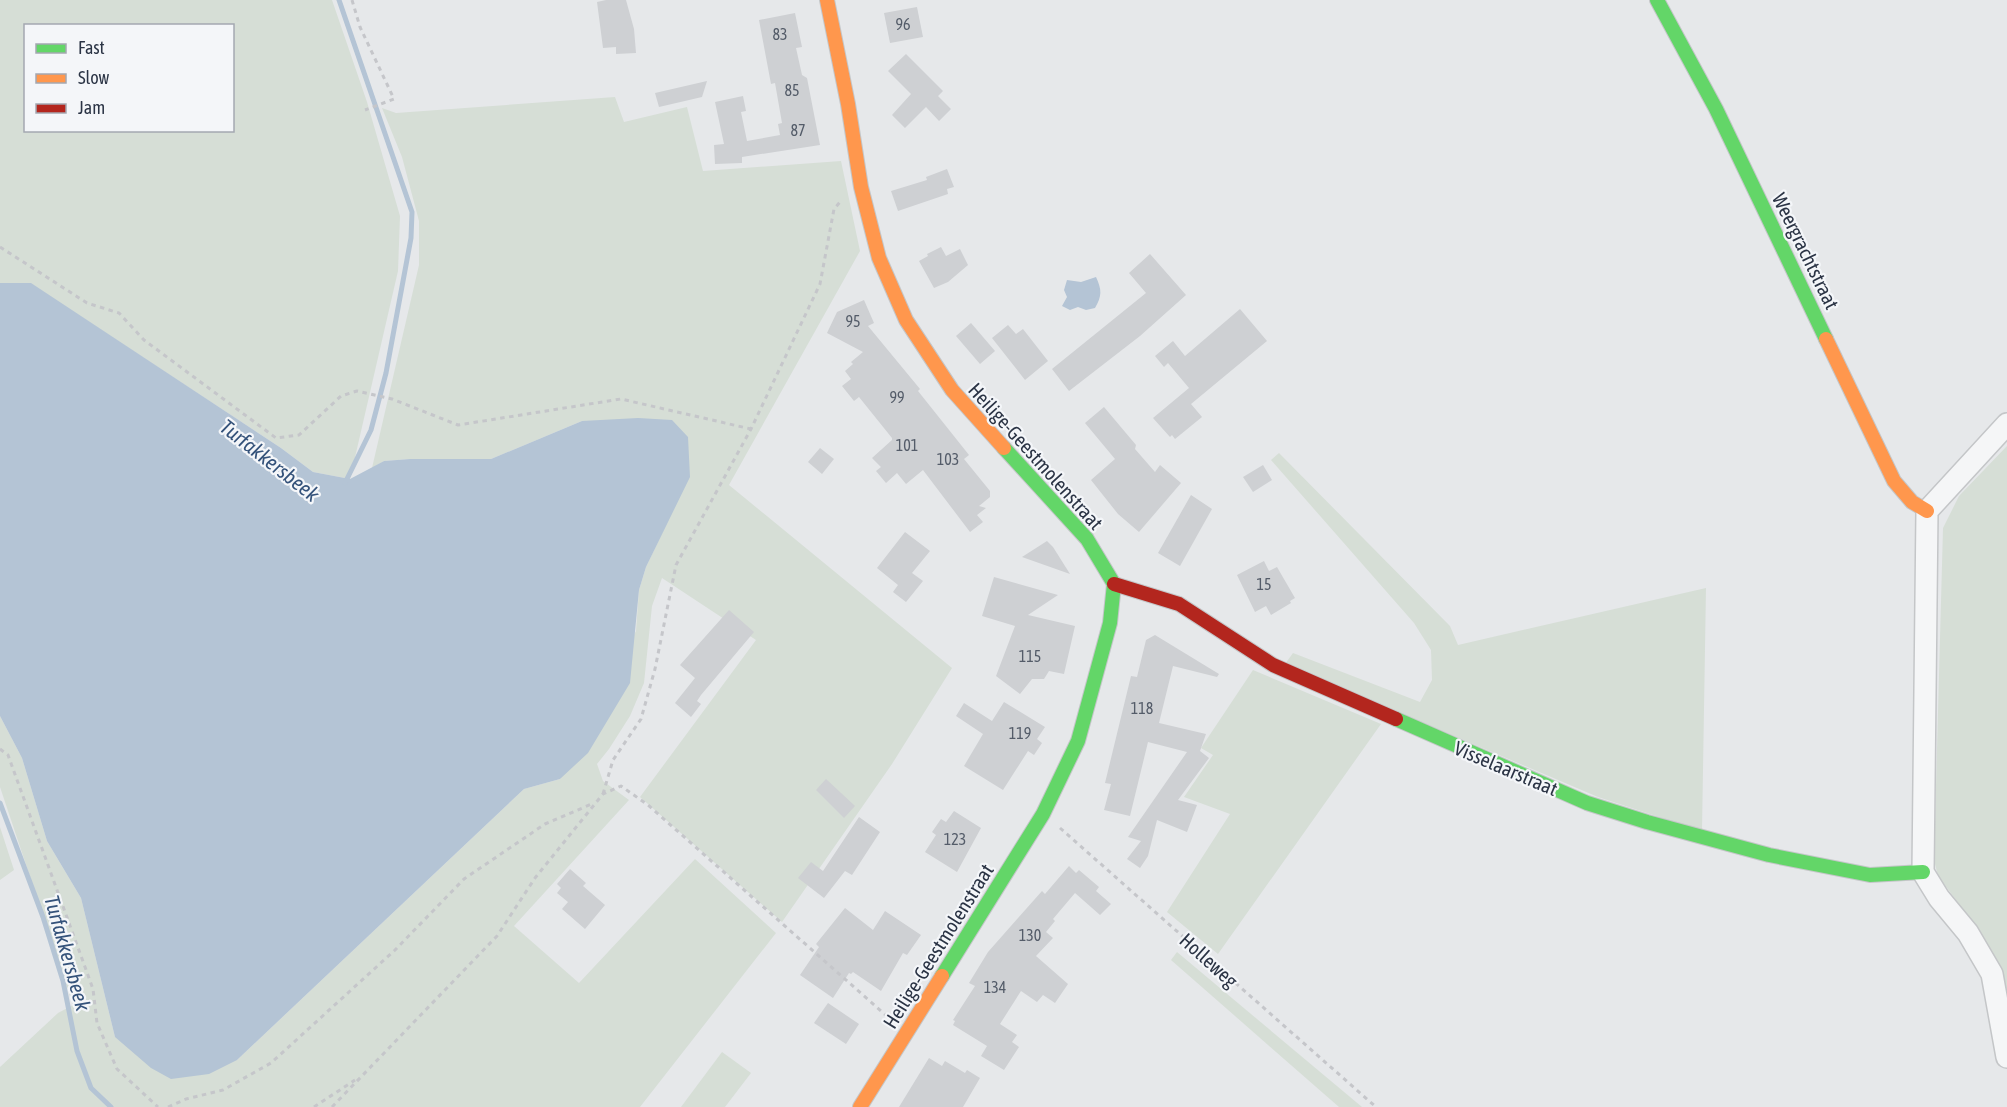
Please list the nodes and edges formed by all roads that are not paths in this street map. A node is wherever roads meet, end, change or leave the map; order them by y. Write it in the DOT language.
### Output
graph roads {
  1 [pos="827,0"];
  2 [pos="1657,0"];
  3 [pos="2007,424"];
  4 [pos="1927,511"];
  5 [pos="1114,584"];
  6 [pos="1923,872"];
  7 [pos="2007,1057"];
  8 [pos="860,1107"];
  1 -- 5 [label="street, Heilige-Geestmolenstraat"];
  2 -- 4 [label="street, Weergrachtstraat"];
  3 -- 4 [label="street"];
  4 -- 6 [label="street"];
  5 -- 6 [label="street, Visselaarstraat"];
  5 -- 8 [label="street, Heilige-Geestmolenstraat"];
  6 -- 7 [label="street"];
}
